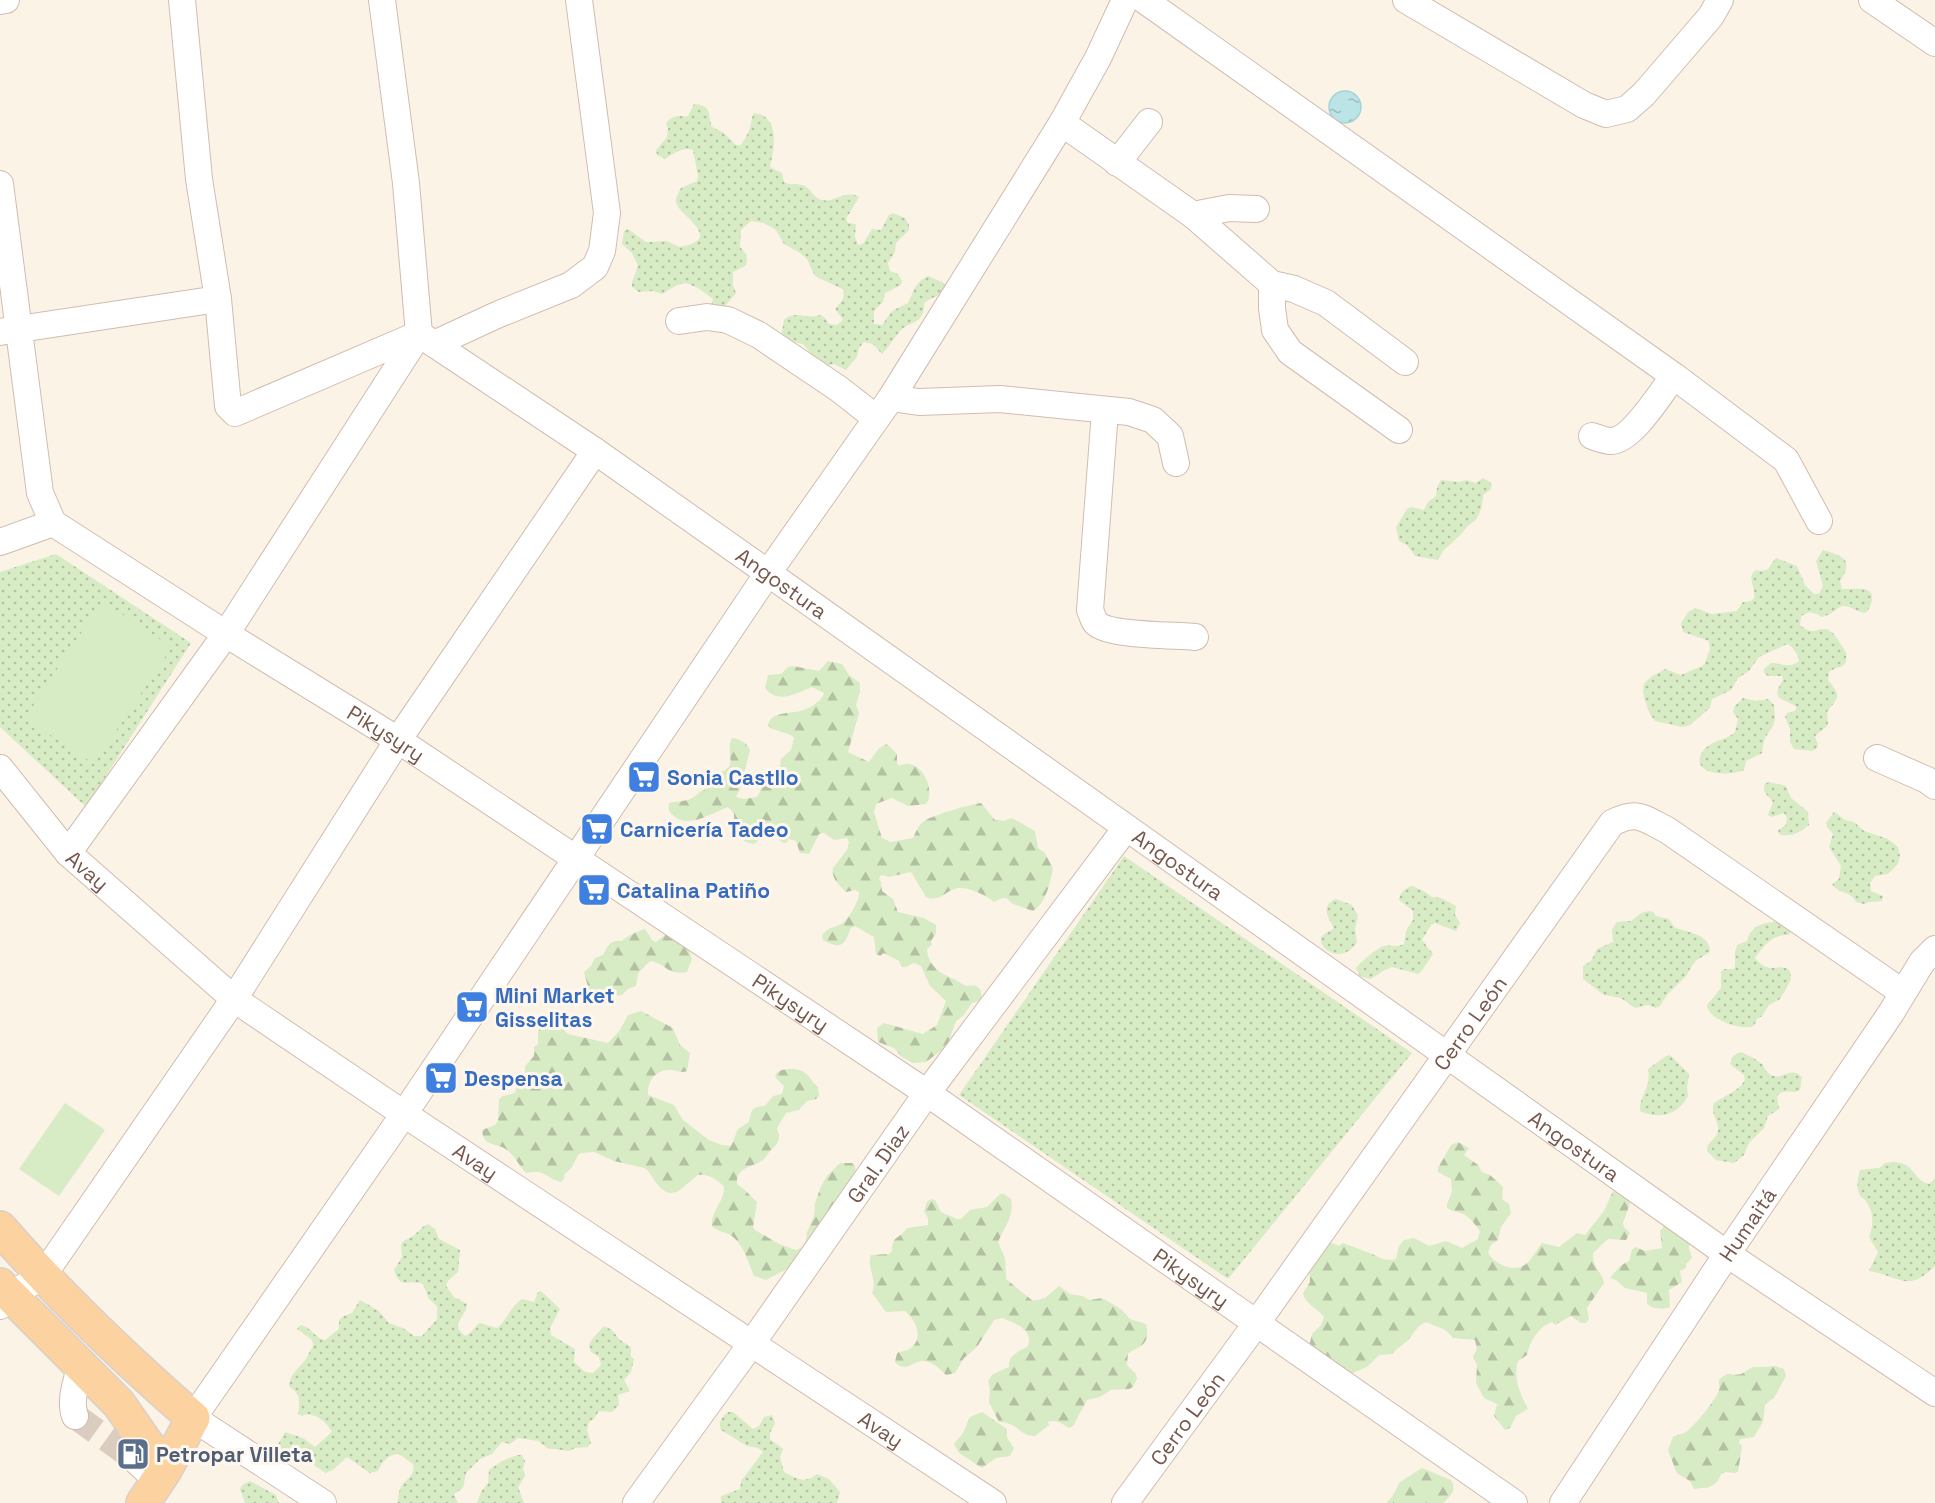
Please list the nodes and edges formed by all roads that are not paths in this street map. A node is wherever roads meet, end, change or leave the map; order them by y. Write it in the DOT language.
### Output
graph roads {
  1 [pos="6,0"];
  2 [pos="182,0"];
  3 [pos="382,0"];
  4 [pos="579,0"];
  5 [pos="1125,0"];
  6 [pos="1144,0"];
  7 [pos="1406,0"];
  8 [pos="1720,0"];
  9 [pos="1872,0"];
  10 [pos="0,1"];
  11 [pos="1935,42"];
  12 [pos="1149,122"];
  13 [pos="1062,123"];
  14 [pos="1117,163"];
  15 [pos="0,184"];
  16 [pos="1256,209"];
  17 [pos="1193,215"];
  18 [pos="1272,284"];
  19 [pos="218,299"];
  20 [pos="679,321"];
  21 [pos="9,331"];
  22 [pos="427,339"];
  23 [pos="1405,362"];
  24 [pos="1674,376"];
  25 [pos="884,408"];
  26 [pos="1105,411"];
  27 [pos="1399,430"];
  28 [pos="1592,436"];
  29 [pos="595,451"];
  30 [pos="1176,463"];
  31 [pos="1819,522"];
  32 [pos="53,524"];
  33 [pos="0,542"];
  34 [pos="768,573"];
  35 [pos="226,634"];
  36 [pos="1196,636"];
  37 [pos="398,740"];
  38 [pos="1877,759"];
  39 [pos="0,768"];
  40 [pos="1935,786"];
  41 [pos="1126,828"];
  42 [pos="68,853"];
  43 [pos="576,860"];
  44 [pos="1935,949"];
  45 [pos="1902,992"];
  46 [pos="234,999"];
  47 [pos="1447,1055"];
  48 [pos="927,1093"];
  49 [pos="404,1114"];
  50 [pos="0,1228"];
  51 [pos="1727,1254"];
  52 [pos="42,1277"];
  53 [pos="3,1295"];
  54 [pos="1256,1324"];
  55 [pos="752,1343"];
  56 [pos="81,1364"];
  57 [pos="1935,1393"];
  58 [pos="75,1416"];
  59 [pos="194,1418"];
  60 [pos="132,1457"];
  61 [pos="155,1485"];
  62 [pos="323,1503"];
  63 [pos="636,1503"];
  64 [pos="993,1503"];
  65 [pos="1125,1503"];
  66 [pos="1515,1503"];
  67 [pos="1563,1503"];
  1 -- 10 [label="street"];
  2 -- 19 [label="street"];
  3 -- 22 [label="street"];
  4 -- 22 [label="street"];
  5 -- 13 [label="street"];
  6 -- 24 [label="street"];
  7 -- 8 [label="street"];
  9 -- 11 [label="street"];
  12 -- 14 [label="street"];
  13 -- 14 [label="street"];
  13 -- 25 [label="street"];
  14 -- 17 [label="street"];
  15 -- 21 [label="street"];
  16 -- 17 [label="street"];
  17 -- 18 [label="street"];
  18 -- 23 [label="street"];
  18 -- 27 [label="street"];
  19 -- 21 [label="street"];
  19 -- 22 [label="street"];
  20 -- 25 [label="street"];
  21 -- 32 [label="street"];
  22 -- 29 [label="street, Angostura"];
  22 -- 35 [label="street"];
  24 -- 28 [label="street"];
  24 -- 31 [label="street"];
  25 -- 26 [label="street"];
  25 -- 34 [label="street"];
  26 -- 30 [label="street"];
  26 -- 36 [label="street"];
  29 -- 34 [label="street, Angostura"];
  29 -- 37 [label="street"];
  32 -- 33 [label="street"];
  32 -- 35 [label="street, Pikysyry"];
  34 -- 41 [label="street, Angostura"];
  34 -- 43 [label="street"];
  35 -- 37 [label="street, Pikysyry"];
  35 -- 42 [label="street"];
  37 -- 43 [label="street, Pikysyry"];
  37 -- 46 [label="street"];
  38 -- 40 [label="street"];
  39 -- 42 [label="street, Avay"];
  41 -- 47 [label="street, Angostura"];
  41 -- 48 [label="street, Gral. Diaz"];
  42 -- 46 [label="street, Avay"];
  43 -- 48 [label="street, Pikysyry"];
  43 -- 49 [label="street"];
  44 -- 45 [label="street, Humaitá"];
  45 -- 47 [label="street, Cerro León"];
  45 -- 51 [label="street, Humaitá"];
  46 -- 49 [label="street, Avay"];
  46 -- 52 [label="street"];
  47 -- 51 [label="street, Angostura"];
  47 -- 54 [label="street, Cerro León"];
  48 -- 54 [label="street, Pikysyry"];
  48 -- 55 [label="street, Gral. Diaz"];
  49 -- 55 [label="street, Avay"];
  49 -- 59 [label="street"];
  50 -- 52 [label="main road"];
  51 -- 57 [label="street, Angostura"];
  51 -- 67 [label="street, Humaitá"];
  52 -- 53 [label="street"];
  52 -- 59 [label="main road"];
  53 -- 56 [label="main road"];
  54 -- 65 [label="street, Cerro León"];
  54 -- 66 [label="street, Pikysyry"];
  55 -- 63 [label="street, Gral. Diaz"];
  55 -- 64 [label="street, Avay"];
  56 -- 58 [label="street"];
  56 -- 61 [label="main road"];
  59 -- 61 [label="main road"];
  59 -- 62 [label="street"];
  60 -- 61 [label="street"];
}
